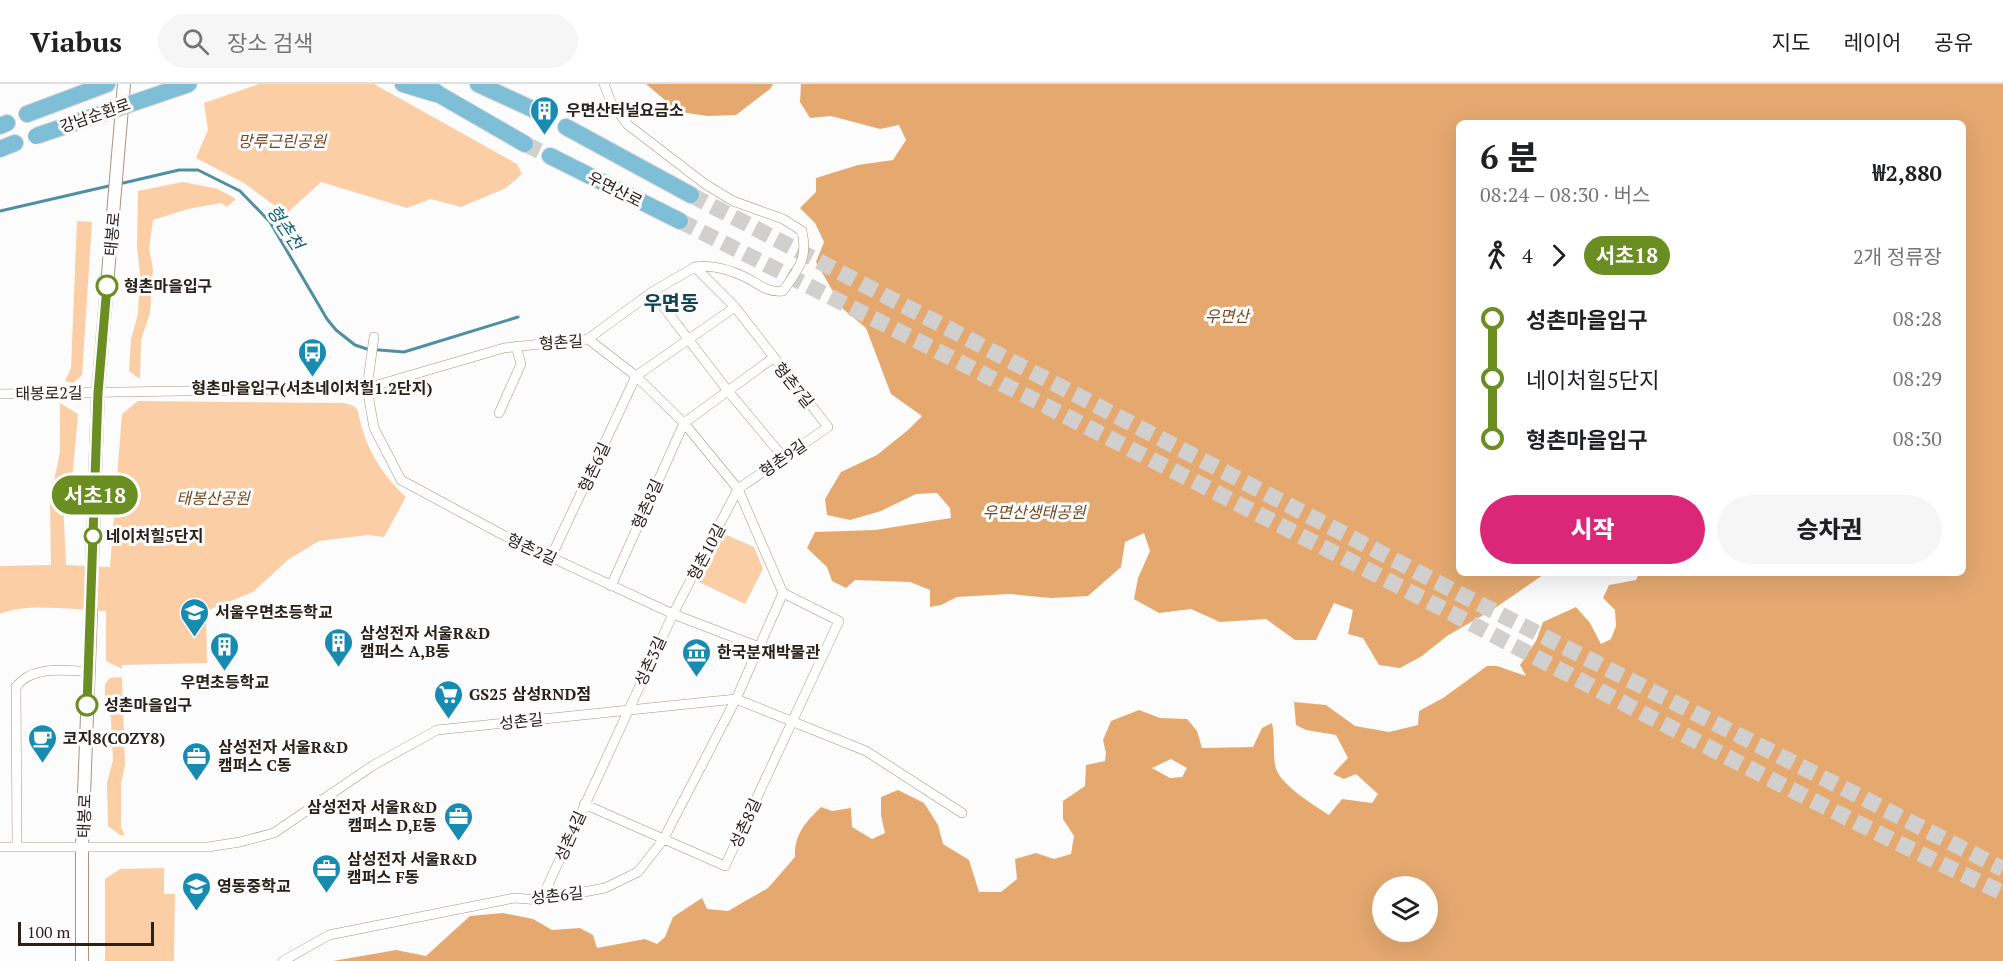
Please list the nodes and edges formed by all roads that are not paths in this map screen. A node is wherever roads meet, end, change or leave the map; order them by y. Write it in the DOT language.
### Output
graph roads {
  1 [pos="107,84"];
  2 [pos="124,84"];
  3 [pos="189,84"];
  4 [pos="403,84"];
  5 [pos="425,84"];
  6 [pos="478,84"];
  7 [pos="604,84"];
  8 [pos="440,95"];
  9 [pos="541,113"];
  10 [pos="27,114"];
  11 [pos="566,127"];
  12 [pos="36,136"];
  13 [pos="525,144"];
  14 [pos="550,156"];
  15 [pos="691,195"];
  16 [pos="680,221"];
  17 [pos="695,267"];
  18 [pos="652,292"];
  19 [pos="735,307"];
  20 [pos="374,337"];
  21 [pos="588,339"];
  22 [pos="688,340"];
  23 [pos="516,346"];
  24 [pos="773,358"];
  25 [pos="636,376"];
  26 [pos="367,388"];
  27 [pos="728,391"];
  28 [pos="98,393"];
  29 [pos="0,394"];
  30 [pos="499,412"];
  31 [pos="684,423"];
  32 [pos="828,427"];
  33 [pos="783,458"];
  34 [pos="738,489"];
  35 [pos="551,557"];
  36 [pos="92,565"];
  37 [pos="611,586"];
  38 [pos="783,593"];
  39 [pos="91,610"];
  40 [pos="673,614"];
  41 [pos="759,647"];
  42 [pos="89,671"];
  43 [pos="736,699"];
  44 [pos="628,709"];
  45 [pos="793,720"];
  46 [pos="584,804"];
  47 [pos="962,813"];
  48 [pos="663,840"];
  49 [pos="0,847"];
  50 [pos="17,847"];
  51 [pos="82,847"];
  52 [pos="541,900"];
  53 [pos="82,961"];
  54 [pos="283,961"];
  1 -- 10 [label="highway, 강남순환로"];
  2 -- 28 [label="street, 태봉로"];
  3 -- 12 [label="highway, 강남순환로, bridge"];
  4 -- 8 [label="highway"];
  5 -- 8 [label="highway"];
  6 -- 9 [label="highway"];
  7 -- 17 [label="street"];
  8 -- 13 [label="highway"];
  11 -- 15 [label="highway, 우면산로"];
  14 -- 16 [label="highway, 우면산로"];
  17 -- 18 [label="street"];
  17 -- 19 [label="street"];
  18 -- 21 [label="street"];
  18 -- 22 [label="street"];
  19 -- 22 [label="street"];
  19 -- 24 [label="street"];
  20 -- 26 [label="street, 형촌2길"];
  21 -- 23 [label="street, 형촌길"];
  21 -- 25 [label="street, 형촌길"];
  22 -- 25 [label="street"];
  22 -- 27 [label="street"];
  23 -- 26 [label="street, 형촌길"];
  23 -- 30 [label="street"];
  24 -- 27 [label="street, 형촌7길"];
  24 -- 32 [label="street, 형촌7길"];
  25 -- 31 [label="street, 형촌길"];
  25 -- 35 [label="street, 형촌6길"];
  26 -- 28 [label="street, 형촌길"];
  26 -- 35 [label="street, 형촌2길"];
  27 -- 31 [label="street, 형촌7길"];
  27 -- 33 [label="street"];
  28 -- 29 [label="street, 태봉로2길"];
  28 -- 36 [label="street, 태봉로"];
  31 -- 34 [label="street, 형촌길"];
  31 -- 37 [label="street, 형촌8길"];
  32 -- 33 [label="street, 형촌9길"];
  33 -- 34 [label="street, 형촌9길"];
  34 -- 38 [label="street, 형촌길"];
  34 -- 40 [label="street, 형촌10길"];
  35 -- 37 [label="street, 형촌2길"];
  37 -- 40 [label="street, 형촌2길"];
  38 -- 41 [label="street"];
  38 -- 45 [label="street"];
  39 -- 42 [label="street, 태봉로"];
  40 -- 41 [label="street, 형촌2길"];
  40 -- 44 [label="street, 성촌3길"];
  41 -- 43 [label="street"];
  42 -- 50 [label="street"];
  42 -- 51 [label="street, 태봉로"];
  43 -- 44 [label="street, 성촌길"];
  43 -- 45 [label="street, 성촌길"];
  43 -- 48 [label="street, 성촌6길"];
  44 -- 46 [label="street, 성촌4길"];
  44 -- 51 [label="street, 성촌길"];
  45 -- 47 [label="street, 성촌길"];
  45 -- 48 [label="street, 성촌8길"];
  46 -- 48 [label="street, 성촌4길"];
  46 -- 52 [label="street, 성촌4길"];
  48 -- 52 [label="street, 성촌6길"];
  49 -- 50 [label="street"];
  50 -- 51 [label="street"];
  51 -- 53 [label="street, 태봉로"];
  52 -- 54 [label="street, 성촌6길"];
}
